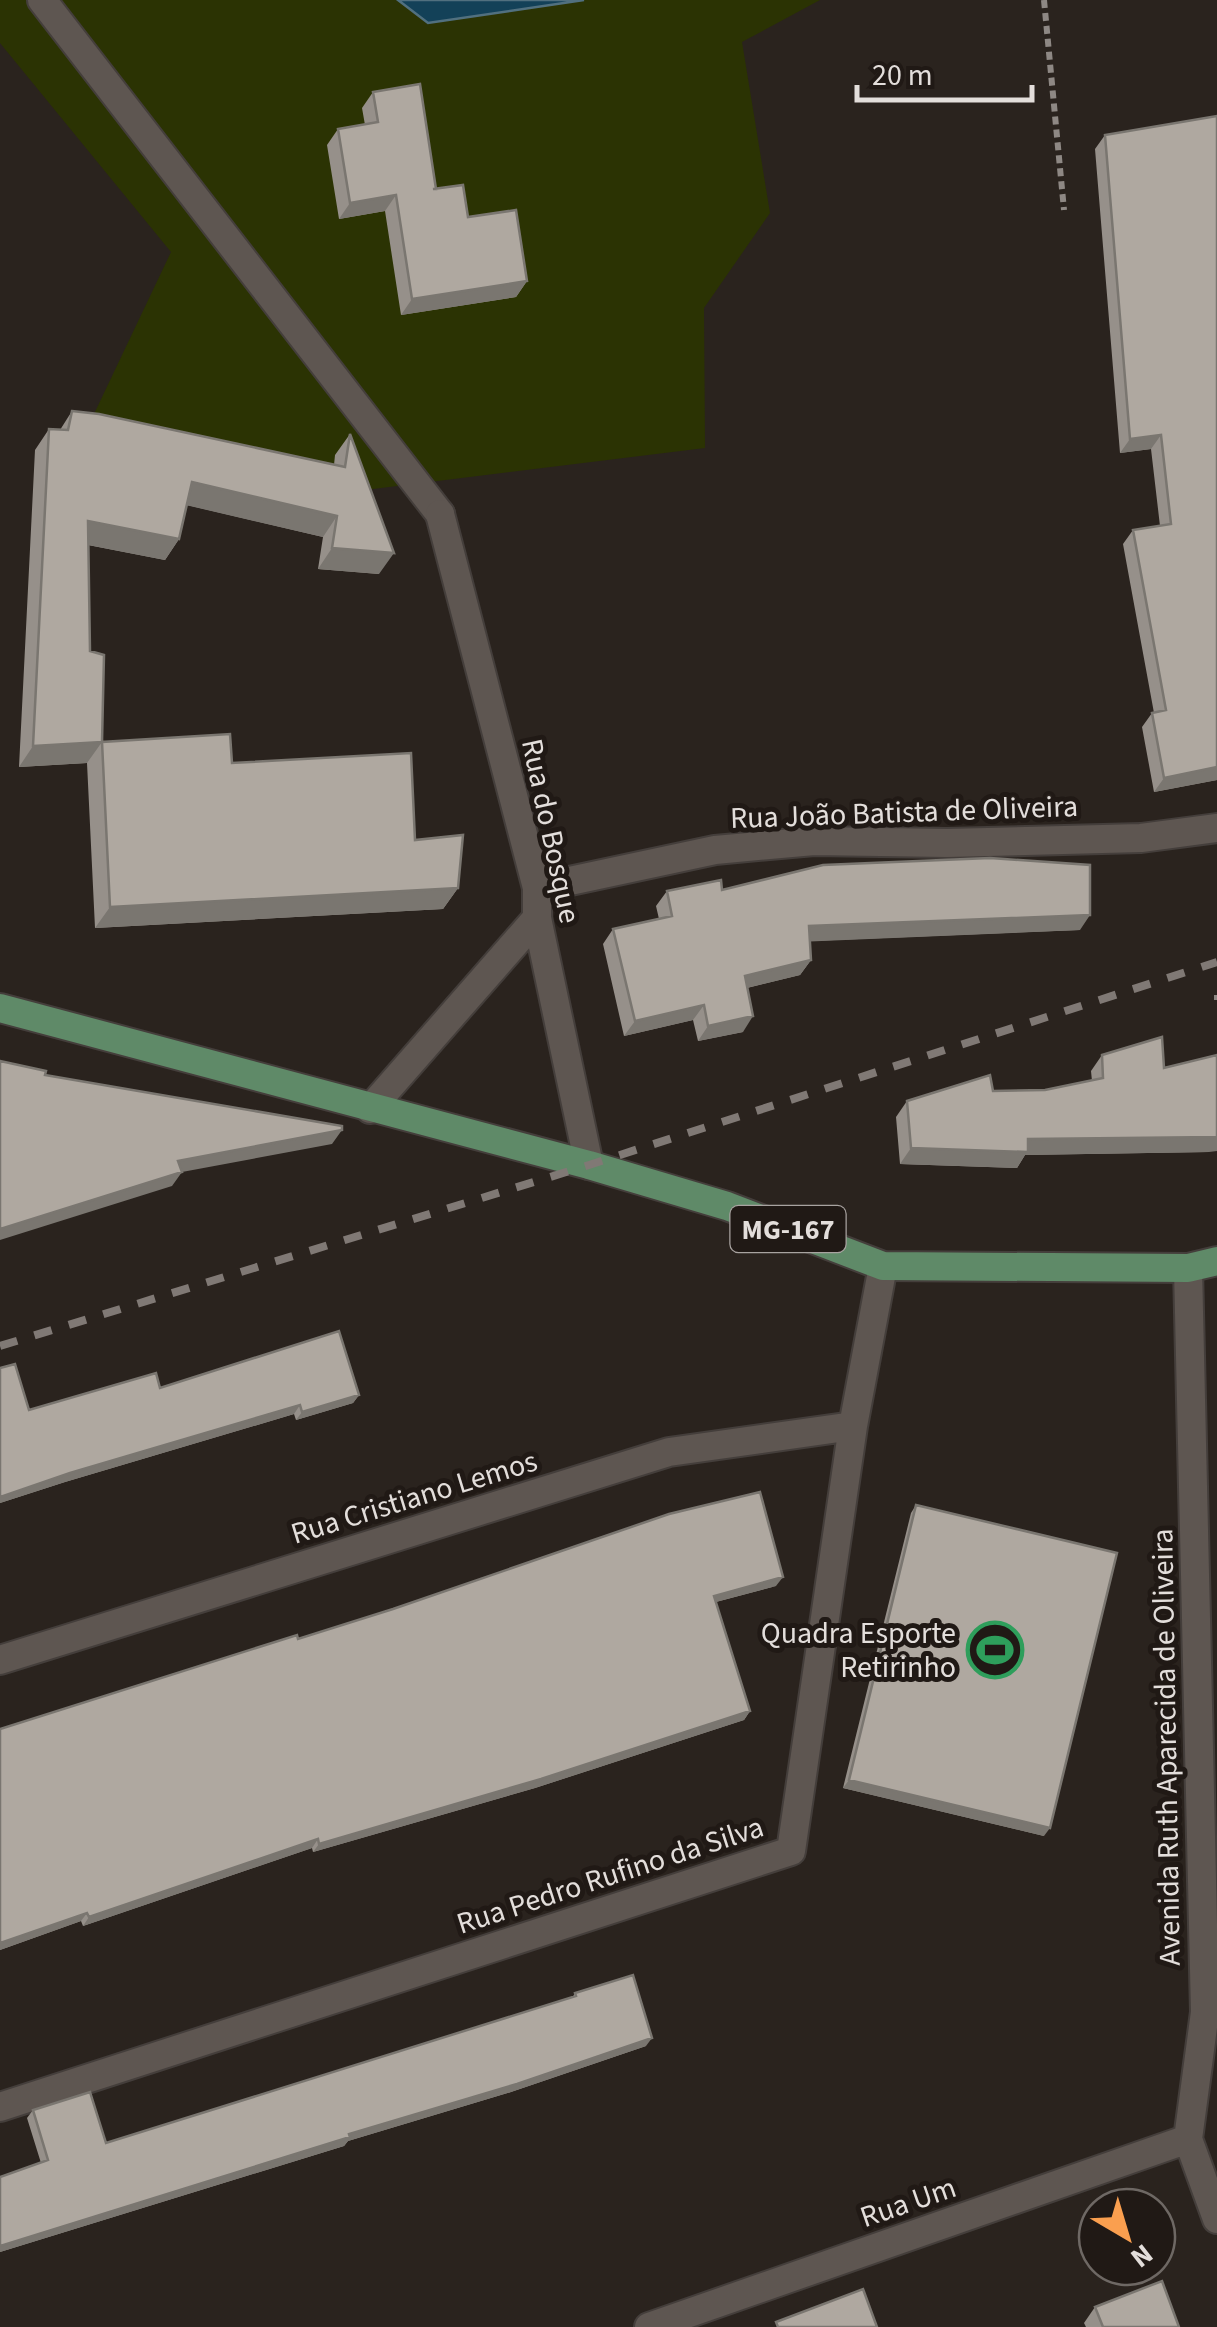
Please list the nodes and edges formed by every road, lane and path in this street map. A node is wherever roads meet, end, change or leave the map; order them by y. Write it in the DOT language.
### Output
graph roads {
  1 [pos="42,0"];
  2 [pos="1044,0"];
  3 [pos="1064,210"];
  4 [pos="1217,828"];
  5 [pos="537,888"];
  6 [pos="538,918"];
  7 [pos="0,1008"];
  8 [pos="370,1109"];
  9 [pos="589,1165"];
  10 [pos="1217,1260"];
  11 [pos="883,1266"];
  12 [pos="1188,1268"];
  13 [pos="854,1426"];
  14 [pos="0,1660"];
  15 [pos="1211,2011"];
  16 [pos="0,2107"];
  17 [pos="1188,2139"];
  18 [pos="1217,2219"];
  19 [pos="680,2322"];
  20 [pos="649,2327"];
  1 -- 5 [label="street, Rua do Bosque"];
  2 -- 3 [label="path"];
  4 -- 5 [label="street, Rua João Batista de Oliveira"];
  5 -- 6 [label="street, Rua do Bosque"];
  6 -- 8 [label="street"];
  6 -- 9 [label="street, Rua do Bosque"];
  7 -- 8 [label="main road, MG-167"];
  8 -- 9 [label="main road, MG-167"];
  9 -- 11 [label="main road, MG-167"];
  10 -- 12 [label="main road, MG-167"];
  11 -- 12 [label="main road, MG-167"];
  11 -- 13 [label="street, Rua Pedro Rufino da Silva"];
  12 -- 15 [label="street, Avenida Ruth Aparecida de Oliveira"];
  13 -- 14 [label="street, Rua Cristiano Lemos"];
  13 -- 16 [label="street, Rua Pedro Rufino da Silva"];
  15 -- 17 [label="street, Avenida Ruth Aparecida de Oliveira"];
  17 -- 18 [label="street, Avenida Ruth Aparecida de Oliveira"];
  17 -- 19 [label="street, Rua Um"];
  19 -- 20 [label="street, Rua Um"];
}
